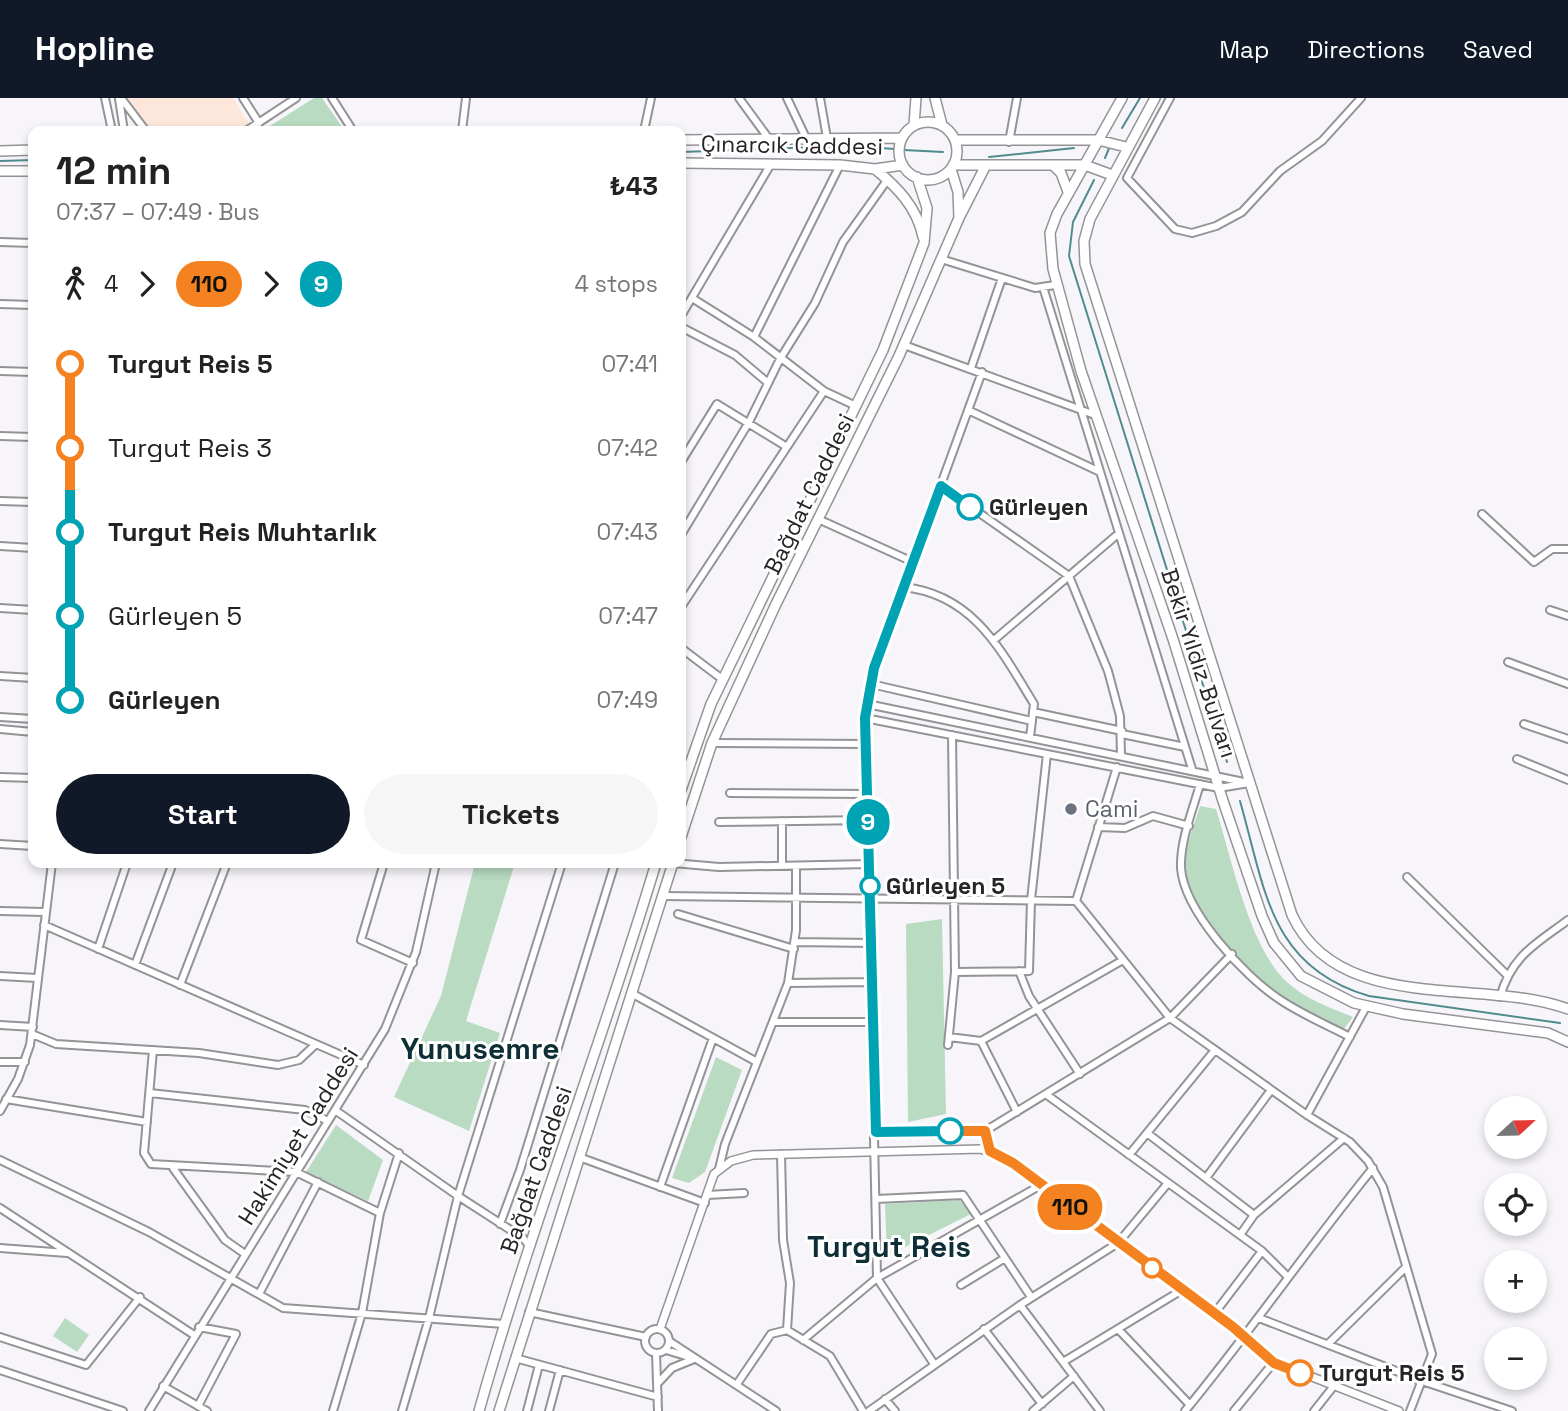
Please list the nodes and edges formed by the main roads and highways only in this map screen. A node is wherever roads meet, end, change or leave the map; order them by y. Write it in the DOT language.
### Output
graph roads {
  1 [pos="916,98"];
  2 [pos="935,98"];
  3 [pos="1122,98"];
  4 [pos="1155,98"];
  5 [pos="914,125"];
  6 [pos="942,125"];
  7 [pos="902,138"];
  8 [pos="686,140"];
  9 [pos="955,140"];
  10 [pos="1098,140"];
  11 [pos="1126,147"];
  12 [pos="0,150"];
  13 [pos="28,150"];
  14 [pos="686,163"];
  15 [pos="903,165"];
  16 [pos="986,165"];
  17 [pos="1053,165"];
  18 [pos="1085,165"];
  19 [pos="952,167"];
  20 [pos="875,169"];
  21 [pos="0,171"];
  22 [pos="28,171"];
  23 [pos="1112,175"];
  24 [pos="917,177"];
  25 [pos="1068,192"];
  26 [pos="959,218"];
  27 [pos="924,243"];
  28 [pos="686,776"];
  29 [pos="686,822"];
  30 [pos="654,868"];
  31 [pos="671,868"];
  32 [pos="1568,1009"];
  33 [pos="1568,1042"];
  34 [pos="479,1411"];
  35 [pos="499,1411"];
  1 -- 5 [label="main road"];
  2 -- 6 [label="main road"];
  3 -- 10 [label="main road, Bekir Yıldız Bulvarı"];
  4 -- 11 [label="main road, Bekir Yıldız Bulvarı"];
  5 -- 6 [label="main road"];
  5 -- 7 [label="main road"];
  6 -- 9 [label="main road"];
  7 -- 8 [label="main road, Çınarcık Caddesi"];
  7 -- 15 [label="main road"];
  9 -- 10 [label="main road"];
  9 -- 19 [label="main road"];
  10 -- 11 [label="main road"];
  10 -- 18 [label="main road, Bekir Yıldız Bulvarı"];
  11 -- 23 [label="main road, Bekir Yıldız Bulvarı"];
  12 -- 13 [label="main road"];
  14 -- 20 [label="main road, Çınarcık Caddesi"];
  15 -- 20 [label="main road, Çınarcık Caddesi"];
  15 -- 24 [label="main road"];
  16 -- 17 [label="main road"];
  16 -- 19 [label="main road"];
  16 -- 26 [label="main road"];
  17 -- 18 [label="main road"];
  17 -- 25 [label="main road"];
  18 -- 23 [label="main road"];
  18 -- 25 [label="main road, Bekir Yıldız Bulvarı"];
  19 -- 24 [label="main road"];
  19 -- 26 [label="main road, Bağdat Caddesi"];
  20 -- 27 [label="main road"];
  21 -- 22 [label="main road"];
  23 -- 32 [label="main road, Bekir Yıldız Bulvarı"];
  24 -- 27 [label="main road, Bağdat Caddesi"];
  25 -- 33 [label="main road, Bekir Yıldız Bulvarı"];
  26 -- 29 [label="main road, Bağdat Caddesi"];
  27 -- 28 [label="main road, Bağdat Caddesi"];
  30 -- 34 [label="main road, Bağdat Caddesi"];
  31 -- 35 [label="main road, Bağdat Caddesi"];
}
